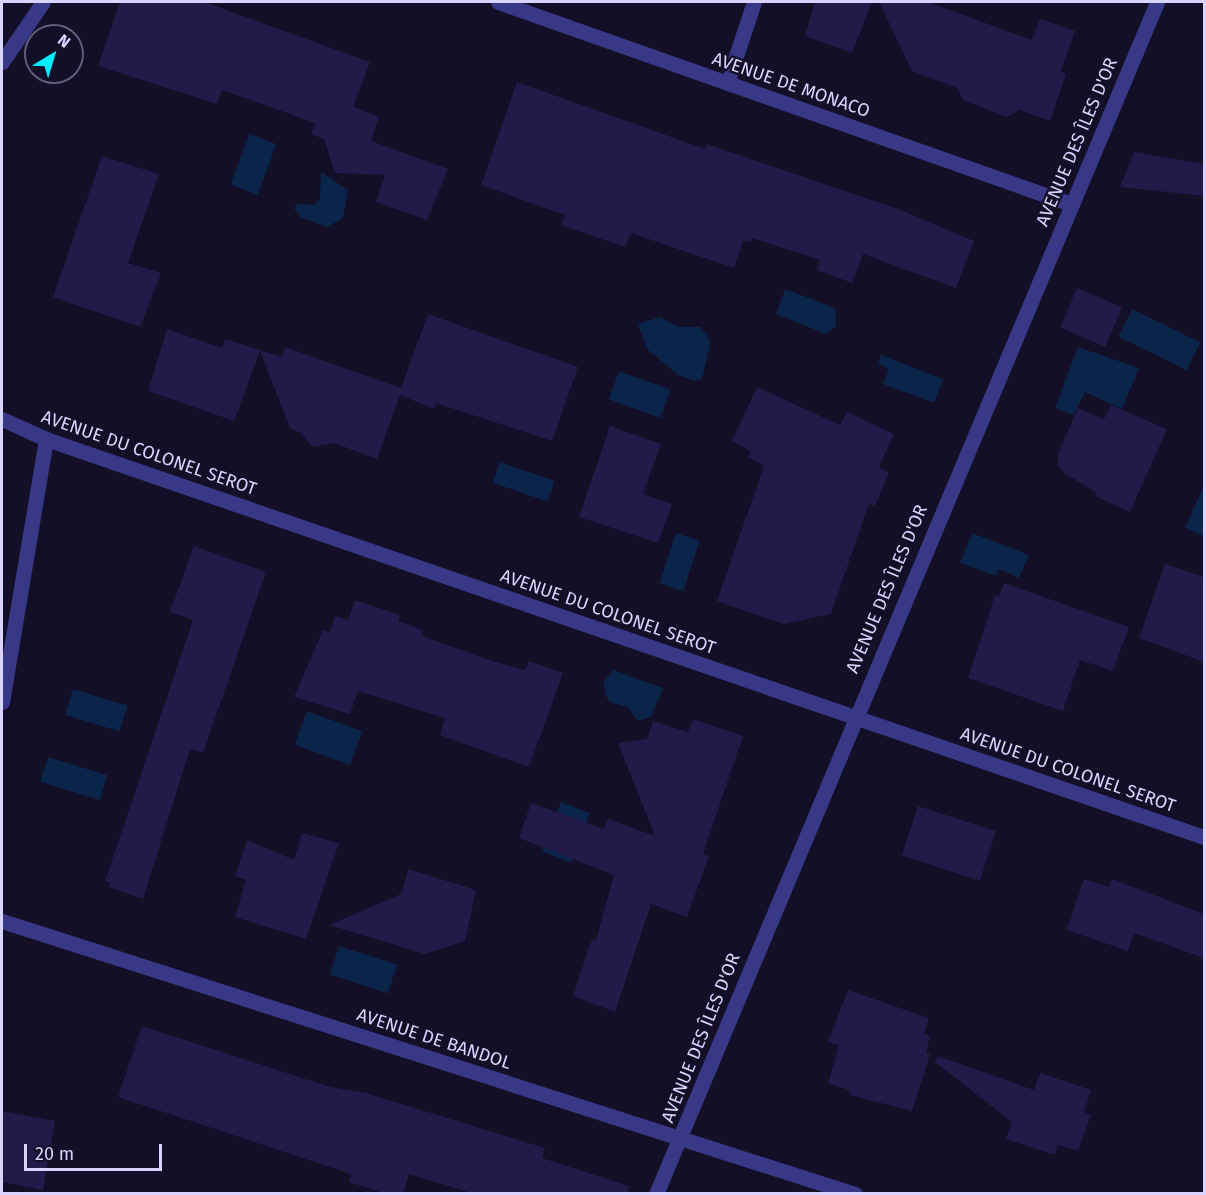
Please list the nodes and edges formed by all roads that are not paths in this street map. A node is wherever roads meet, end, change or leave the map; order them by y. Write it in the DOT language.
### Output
graph roads {
  1 [pos="43,2"];
  2 [pos="498,2"];
  3 [pos="754,2"];
  4 [pos="1157,2"];
  5 [pos="2,62"];
  6 [pos="727,83"];
  7 [pos="1071,204"];
  8 [pos="2,419"];
  9 [pos="46,440"];
  10 [pos="2,702"];
  11 [pos="854,717"];
  12 [pos="1204,837"];
  13 [pos="2,921"];
  14 [pos="681,1138"];
  15 [pos="656,1194"];
  16 [pos="855,1194"];
  1 -- 5 [label="street"];
  2 -- 6 [label="street, AVENUE DE MONACO"];
  3 -- 6 [label="street"];
  4 -- 7 [label="street, AVENUE DES ÎLES D'OR"];
  6 -- 7 [label="street, AVENUE DE MONACO"];
  7 -- 11 [label="street, AVENUE DES ÎLES D'OR"];
  8 -- 9 [label="street, AVENUE DU COLONEL SEROT"];
  9 -- 10 [label="street"];
  9 -- 11 [label="street, AVENUE DU COLONEL SEROT"];
  11 -- 12 [label="street, AVENUE DU COLONEL SEROT"];
  11 -- 14 [label="street, AVENUE DES ÎLES D'OR"];
  13 -- 14 [label="street, AVENUE DE BANDOL"];
  14 -- 15 [label="street, AVENUE DES ÎLES D'OR"];
  14 -- 16 [label="street, AVENUE DE BANDOL"];
}
